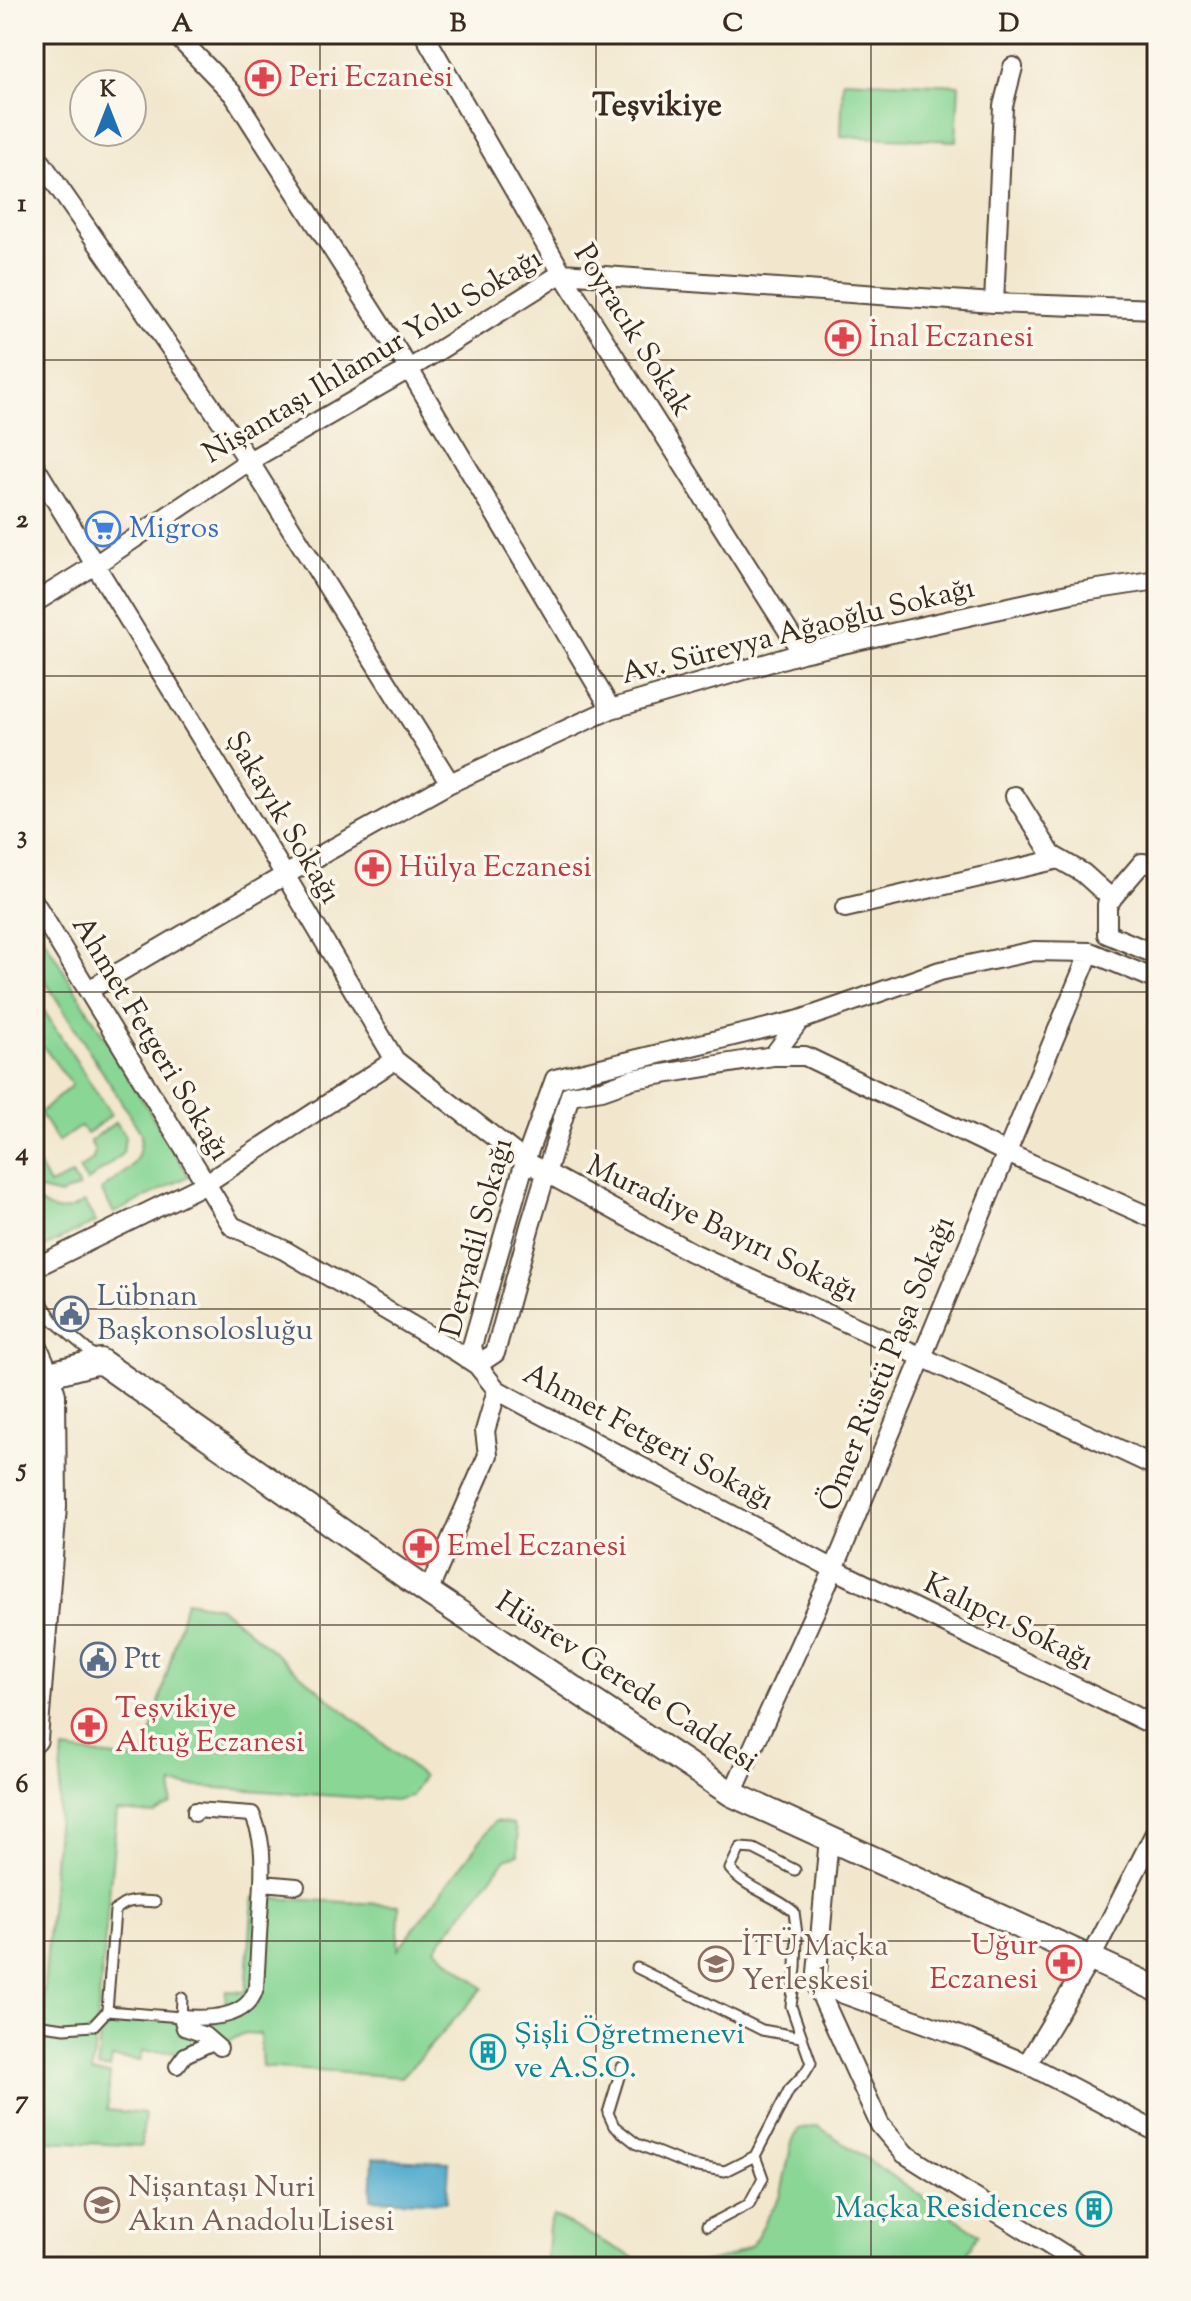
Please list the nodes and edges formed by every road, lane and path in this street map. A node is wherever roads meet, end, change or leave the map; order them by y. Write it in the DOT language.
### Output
graph roads {
  1 [pos="175,34"];
  2 [pos="424,34"];
  3 [pos="1013,67"];
  4 [pos="34,152"];
  5 [pos="562,273"];
  6 [pos="994,303"];
  7 [pos="1157,309"];
  8 [pos="409,369"];
  9 [pos="249,461"];
  10 [pos="34,465"];
  11 [pos="95,565"];
  12 [pos="1157,580"];
  13 [pos="34,603"];
  14 [pos="802,653"];
  15 [pos="611,709"];
  16 [pos="450,783"];
  17 [pos="1015,796"];
  18 [pos="1059,859"];
  19 [pos="1157,865"];
  20 [pos="285,875"];
  21 [pos="1112,899"];
  22 [pos="34,902"];
  23 [pos="845,908"];
  24 [pos="1090,952"];
  25 [pos="1157,955"];
  26 [pos="1157,980"];
  27 [pos="89,990"];
  28 [pos="800,1020"];
  29 [pos="773,1056"];
  30 [pos="395,1060"];
  31 [pos="598,1068"];
  32 [pos="602,1090"];
  33 [pos="1005,1152"];
  34 [pos="525,1161"];
  35 [pos="547,1175"];
  36 [pos="205,1184"];
  37 [pos="1157,1220"];
  38 [pos="34,1268"];
  39 [pos="39,1298"];
  40 [pos="34,1348"];
  41 [pos="922,1357"];
  42 [pos="100,1361"];
  43 [pos="477,1365"];
  44 [pos="40,1378"];
  45 [pos="497,1390"];
  46 [pos="1157,1467"];
  47 [pos="834,1569"];
  48 [pos="428,1592"];
  49 [pos="1157,1727"];
  50 [pos="34,1739"];
  51 [pos="732,1794"];
  52 [pos="199,1810"];
  53 [pos="1157,1829"];
  54 [pos="829,1838"];
  55 [pos="795,1870"];
  56 [pos="262,1883"];
  57 [pos="297,1886"];
  58 [pos="155,1902"];
  59 [pos="1091,1958"];
  60 [pos="637,1968"];
  61 [pos="816,1984"];
  62 [pos="1157,1989"];
  63 [pos="182,1998"];
  64 [pos="107,2011"];
  65 [pos="181,2017"];
  66 [pos="34,2024"];
  67 [pos="801,2037"];
  68 [pos="198,2054"];
  69 [pos="1027,2064"];
  70 [pos="622,2067"];
  71 [pos="1157,2132"];
  72 [pos="755,2156"];
  73 [pos="707,2226"];
  74 [pos="1084,2267"];
  1 -- 8 [label="street"];
  2 -- 5 [label="street, Poyracık Sokak"];
  3 -- 6 [label="street"];
  4 -- 9 [label="street"];
  5 -- 6 [label="street, Nişantaşı Ihlamur Yolu Sokağı"];
  5 -- 8 [label="street, Nişantaşı Ihlamur Yolu Sokağı"];
  5 -- 14 [label="street, Poyracık Sokak"];
  6 -- 7 [label="street, Nişantaşı Ihlamur Yolu Sokağı"];
  8 -- 9 [label="street, Nişantaşı Ihlamur Yolu Sokağı"];
  8 -- 15 [label="street"];
  9 -- 11 [label="street, Nişantaşı Ihlamur Yolu Sokağı"];
  9 -- 16 [label="street"];
  10 -- 11 [label="street, Şakayık Sokağı"];
  11 -- 13 [label="street, Nişantaşı Ihlamur Yolu Sokağı"];
  11 -- 20 [label="street, Şakayık Sokağı"];
  12 -- 14 [label="street, Av. Süreyya Ağaoğlu Sokağı"];
  14 -- 15 [label="street, Av. Süreyya Ağaoğlu Sokağı"];
  15 -- 16 [label="street, Av. Süreyya Ağaoğlu Sokağı"];
  16 -- 20 [label="street, Av. Süreyya Ağaoğlu Sokağı"];
  17 -- 18 [label="street"];
  18 -- 21 [label="street"];
  18 -- 23 [label="street"];
  19 -- 21 [label="street"];
  20 -- 27 [label="street, Av. Süreyya Ağaoğlu Sokağı"];
  20 -- 30 [label="street, Şakayık Sokağı"];
  21 -- 25 [label="street"];
  22 -- 27 [label="street, Ahmet Fetgeri Sokağı"];
  24 -- 26 [label="street, Deryadil Sokağı"];
  24 -- 28 [label="street, Deryadil Sokağı"];
  24 -- 33 [label="street, Ömer Rüstü Paşa Sokağı"];
  27 -- 36 [label="street, Ahmet Fetgeri Sokağı"];
  28 -- 29 [label="street"];
  28 -- 31 [label="street, Deryadil Sokağı"];
  29 -- 32 [label="street, Deryadil Sokağı"];
  29 -- 33 [label="street, Deryadil Sokağı"];
  30 -- 34 [label="street, Şakayık Sokağı"];
  30 -- 36 [label="street"];
  31 -- 32 [label="street"];
  31 -- 34 [label="street, Deryadil Sokağı"];
  32 -- 35 [label="street, Deryadil Sokağı"];
  33 -- 37 [label="street, Deryadil Sokağı"];
  33 -- 41 [label="street, Ömer Rüstü Paşa Sokağı"];
  34 -- 35 [label="street, Muradiye Bayırı Sokağı"];
  34 -- 43 [label="street, Deryadil Sokağı"];
  35 -- 41 [label="street, Muradiye Bayırı Sokağı"];
  35 -- 43 [label="street, Deryadil Sokağı"];
  36 -- 38 [label="street"];
  36 -- 43 [label="street, Ahmet Fetgeri Sokağı"];
  39 -- 42 [label="lane, Hüsrev Gerede Caddesi"];
  40 -- 44 [label="main road"];
  41 -- 46 [label="street, Muradiye Bayırı Sokağı"];
  41 -- 47 [label="street, Ömer Rüstü Paşa Sokağı"];
  42 -- 44 [label="street"];
  42 -- 48 [label="street, Hüsrev Gerede Caddesi"];
  43 -- 45 [label="street, Ahmet Fetgeri Sokağı"];
  44 -- 50 [label="main road"];
  45 -- 47 [label="street, Ahmet Fetgeri Sokağı"];
  45 -- 48 [label="street"];
  47 -- 49 [label="street, Kalıpçı Sokağı"];
  47 -- 51 [label="street, Ömer Rüstü Paşa Sokağı"];
  48 -- 51 [label="street, Hüsrev Gerede Caddesi"];
  51 -- 54 [label="street, Hüsrev Gerede Caddesi"];
  52 -- 56 [label="street"];
  53 -- 59 [label="street"];
  54 -- 59 [label="street, Hüsrev Gerede Caddesi"];
  54 -- 61 [label="street"];
  55 -- 67 [label="lane"];
  56 -- 57 [label="street"];
  56 -- 65 [label="street"];
  58 -- 64 [label="lane"];
  59 -- 62 [label="street, Hüsrev Gerede Caddesi"];
  59 -- 69 [label="street"];
  60 -- 67 [label="lane"];
  61 -- 69 [label="street"];
  61 -- 74 [label="street"];
  63 -- 65 [label="lane"];
  64 -- 65 [label="lane"];
  64 -- 66 [label="lane"];
  65 -- 68 [label="street"];
  67 -- 72 [label="lane"];
  69 -- 71 [label="street"];
  70 -- 72 [label="lane"];
  72 -- 73 [label="lane"];
}
